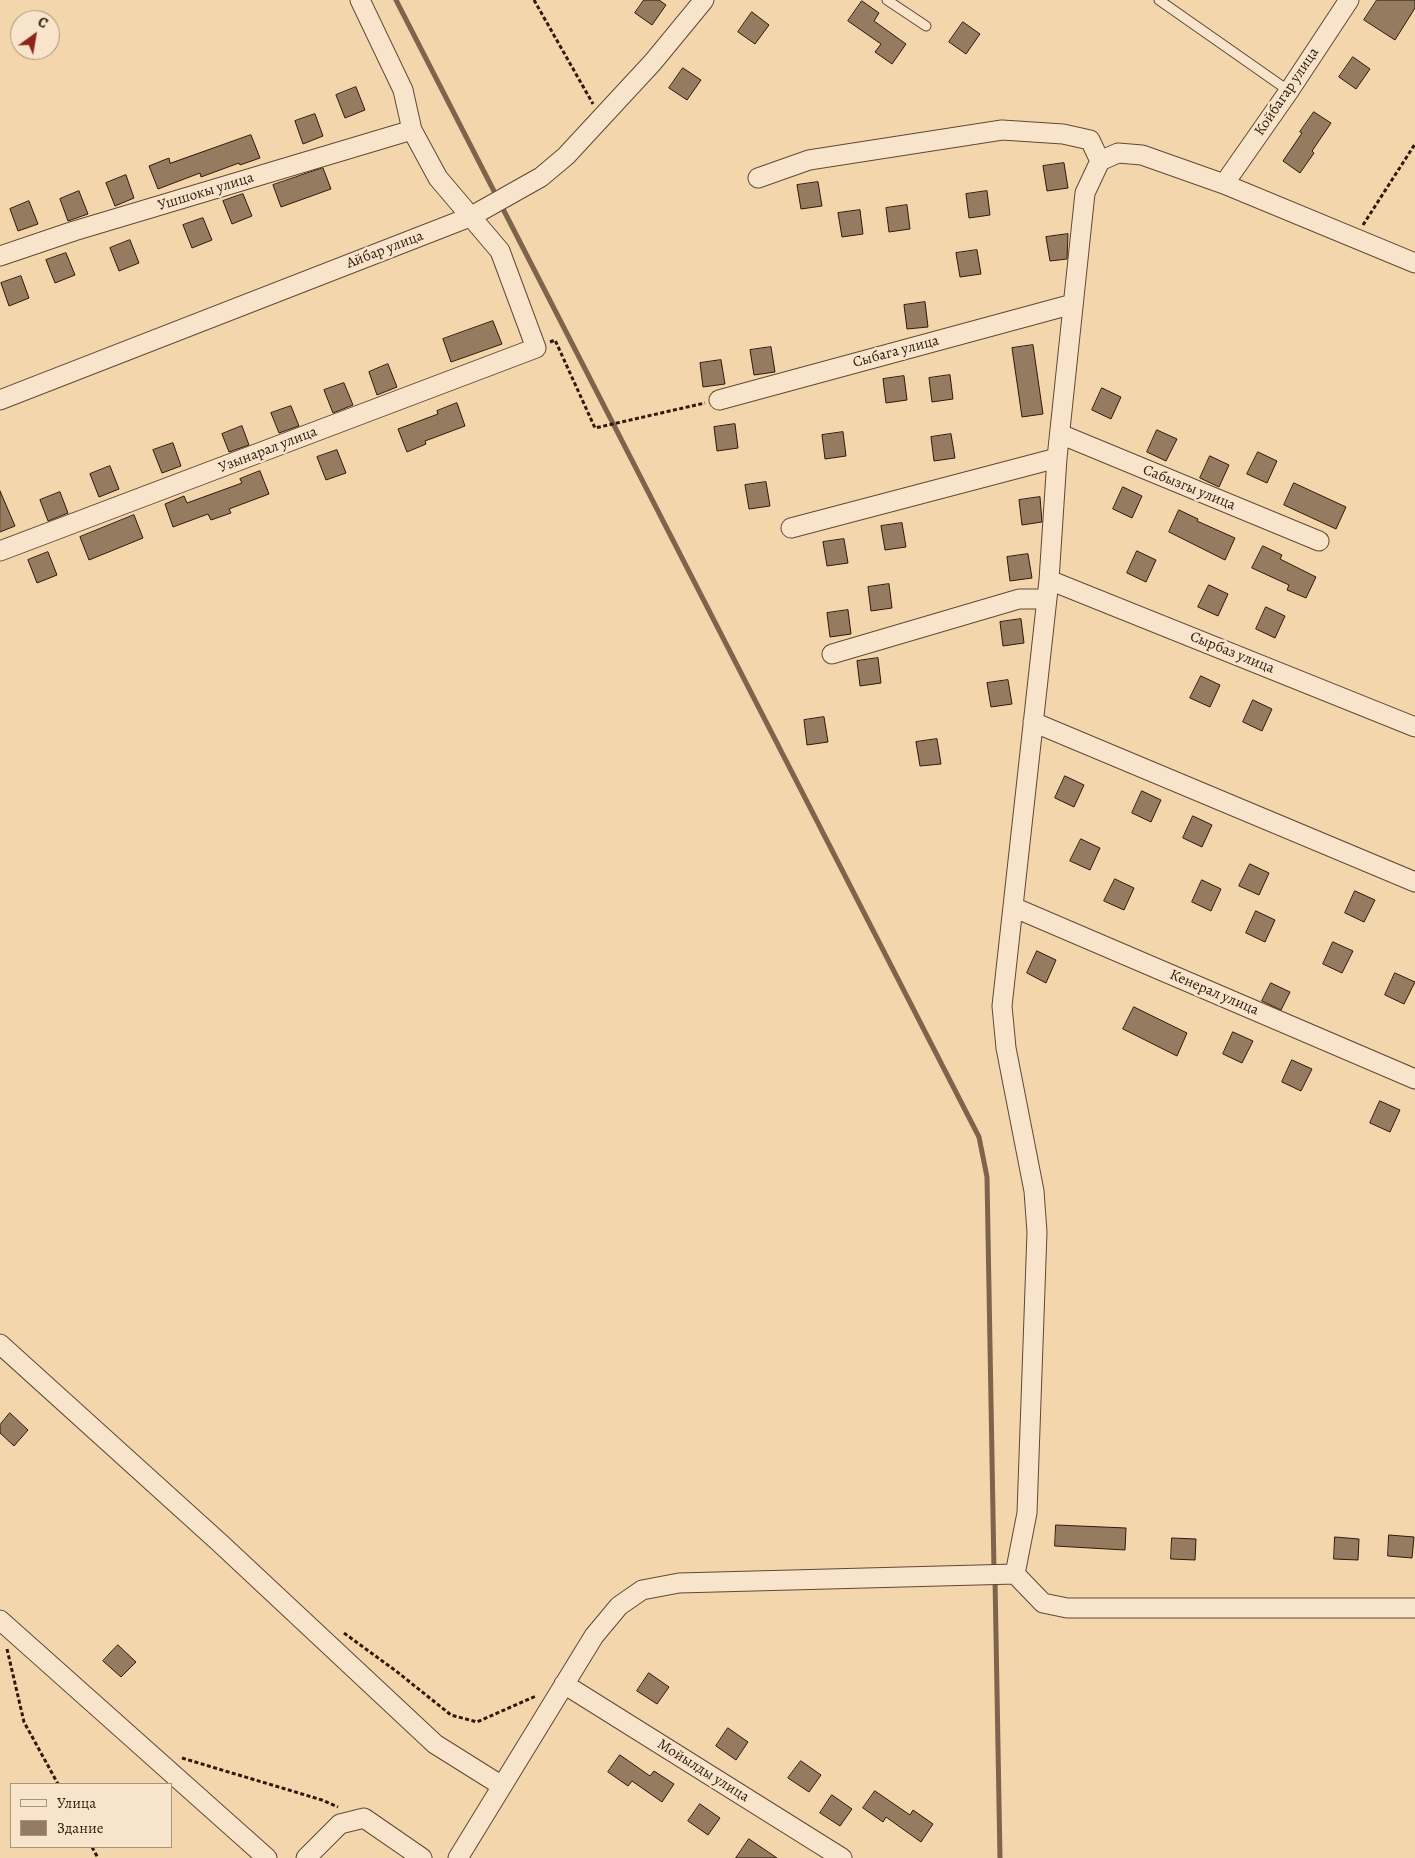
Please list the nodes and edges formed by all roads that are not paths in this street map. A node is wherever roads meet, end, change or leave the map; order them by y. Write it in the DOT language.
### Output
graph roads {
  1 [pos="360,0"];
  2 [pos="704,0"];
  3 [pos="887,0"];
  4 [pos="1159,0"];
  5 [pos="1349,0"];
  6 [pos="926,26"];
  7 [pos="1289,91"];
  8 [pos="412,130"];
  9 [pos="1100,162"];
  10 [pos="758,178"];
  11 [pos="1224,184"];
  12 [pos="470,217"];
  13 [pos="0,256"];
  14 [pos="1415,263"];
  15 [pos="1072,304"];
  16 [pos="0,400"];
  17 [pos="719,400"];
  18 [pos="1060,434"];
  19 [pos="1057,458"];
  20 [pos="791,528"];
  21 [pos="1319,541"];
  22 [pos="0,551"];
  23 [pos="1049,580"];
  24 [pos="1047,599"];
  25 [pos="832,654"];
  26 [pos="1033,722"];
  27 [pos="1415,727"];
  28 [pos="1415,882"];
  29 [pos="1013,907"];
  30 [pos="1415,1079"];
  31 [pos="0,1344"];
  32 [pos="1015,1574"];
  33 [pos="1415,1608"];
  34 [pos="0,1620"];
  35 [pos="564,1684"];
  36 [pos="502,1786"];
  37 [pos="267,1858"];
  38 [pos="306,1858"];
  39 [pos="422,1858"];
  40 [pos="458,1858"];
  41 [pos="842,1858"];
  1 -- 8 [label="street"];
  2 -- 12 [label="street, Айбар улица"];
  3 -- 6 [label="lane"];
  4 -- 7 [label="lane"];
  5 -- 7 [label="street, Койбагар улица"];
  7 -- 11 [label="street, Койбагар улица"];
  8 -- 12 [label="street"];
  8 -- 13 [label="street, Ушшокы улица"];
  9 -- 10 [label="street"];
  9 -- 11 [label="street"];
  9 -- 15 [label="street"];
  11 -- 14 [label="street"];
  12 -- 16 [label="street, Айбар улица"];
  12 -- 22 [label="street, Узынарал улица"];
  15 -- 17 [label="street, Сыбага улица"];
  15 -- 18 [label="street"];
  18 -- 19 [label="street"];
  18 -- 21 [label="street, Сабызгы улица"];
  19 -- 20 [label="street"];
  19 -- 23 [label="street"];
  23 -- 24 [label="street"];
  23 -- 27 [label="street, Сырбаз улица"];
  24 -- 25 [label="street"];
  24 -- 26 [label="street"];
  26 -- 28 [label="street"];
  26 -- 29 [label="street"];
  29 -- 30 [label="street, Кенерал улица"];
  29 -- 32 [label="street"];
  31 -- 36 [label="street"];
  32 -- 33 [label="street"];
  32 -- 35 [label="street"];
  34 -- 37 [label="street"];
  35 -- 36 [label="street"];
  35 -- 41 [label="street, Мойылды улица"];
  36 -- 40 [label="street"];
  38 -- 39 [label="street"];
}
